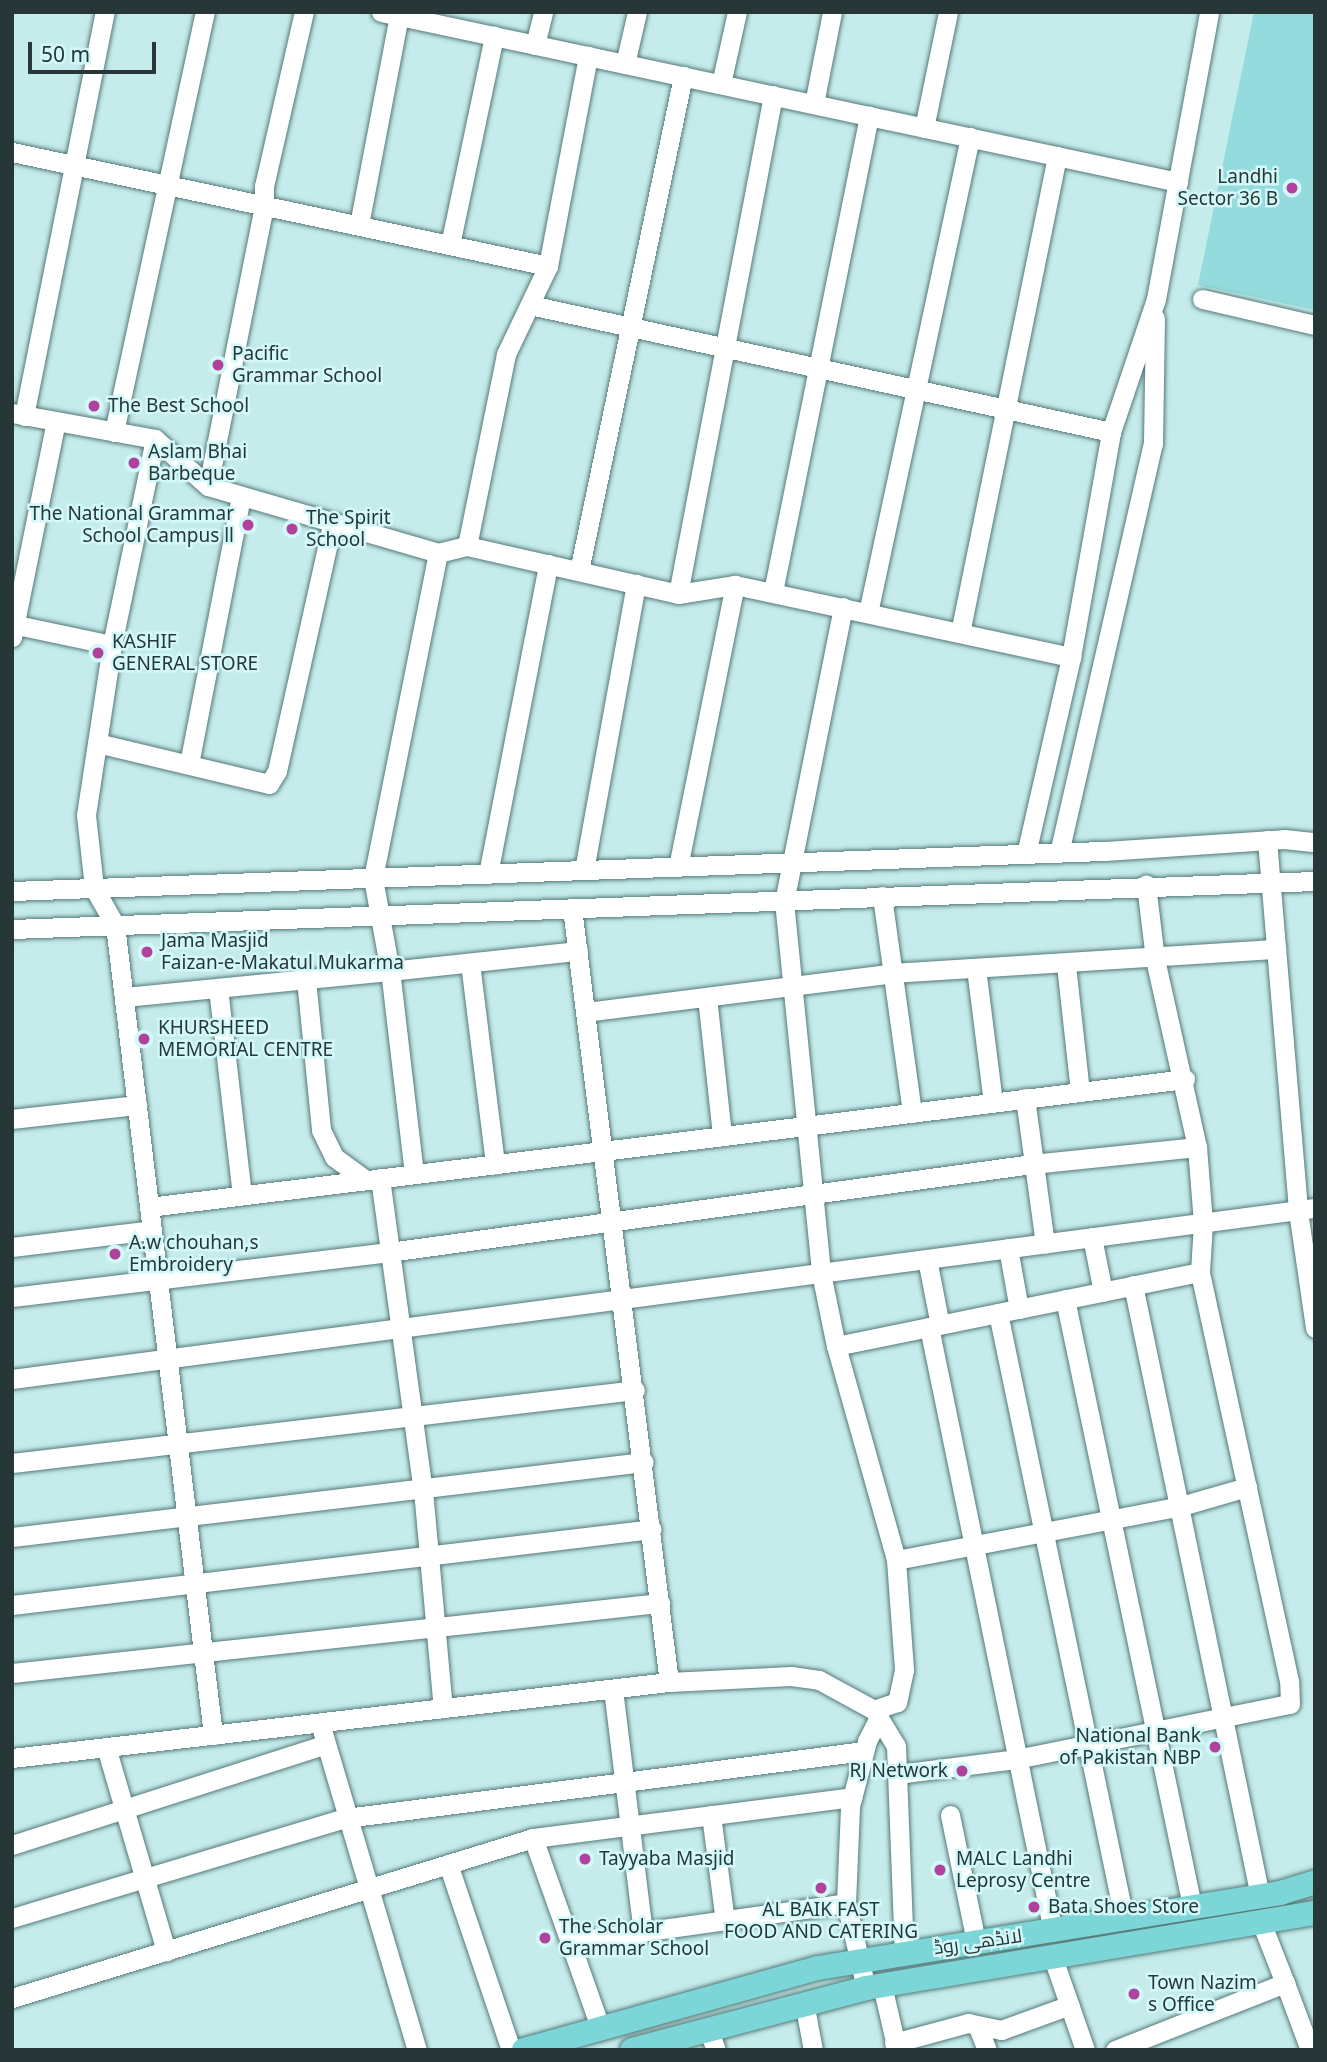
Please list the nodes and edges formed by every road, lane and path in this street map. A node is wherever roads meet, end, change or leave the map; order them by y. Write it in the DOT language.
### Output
graph roads {
  1 [pos="105,12"];
  2 [pos="205,12"];
  3 [pos="304,12"];
  4 [pos="542,12"];
  5 [pos="637,12"];
  6 [pos="737,12"];
  7 [pos="832,12"];
  8 [pos="948,12"];
  9 [pos="1209,12"];
  10 [pos="390,14"];
  11 [pos="440,18"];
  12 [pos="494,36"];
  13 [pos="536,45"];
  14 [pos="588,56"];
  15 [pos="625,64"];
  16 [pos="683,76"];
  17 [pos="721,85"];
  18 [pos="773,95"];
  19 [pos="814,104"];
  20 [pos="869,116"];
  21 [pos="924,128"];
  22 [pos="970,137"];
  23 [pos="12,152"];
  24 [pos="1057,156"];
  25 [pos="74,165"];
  26 [pos="1178,182"];
  27 [pos="167,185"];
  28 [pos="264,205"];
  29 [pos="359,225"];
  30 [pos="450,245"];
  31 [pos="548,266"];
  32 [pos="1156,299"];
  33 [pos="1202,299"];
  34 [pos="530,304"];
  35 [pos="1315,325"];
  36 [pos="630,327"];
  37 [pos="725,348"];
  38 [pos="818,369"];
  39 [pos="915,390"];
  40 [pos="1006,410"];
  41 [pos="18,414"];
  42 [pos="56,421"];
  43 [pos="114,432"];
  44 [pos="1111,432"];
  45 [pos="155,439"];
  46 [pos="208,486"];
  47 [pos="241,497"];
  48 [pos="332,525"];
  49 [pos="467,546"];
  50 [pos="438,553"];
  51 [pos="548,564"];
  52 [pos="579,571"];
  53 [pos="636,584"];
  54 [pos="735,585"];
  55 [pos="773,592"];
  56 [pos="678,594"];
  57 [pos="843,607"];
  58 [pos="868,613"];
  59 [pos="13,629"];
  60 [pos="960,633"];
  61 [pos="112,645"];
  62 [pos="1071,657"];
  63 [pos="97,743"];
  64 [pos="189,764"];
  65 [pos="1267,840"];
  66 [pos="1315,842"];
  67 [pos="1059,853"];
  68 [pos="1026,854"];
  69 [pos="791,862"];
  70 [pos="678,867"];
  71 [pos="584,870"];
  72 [pos="488,874"];
  73 [pos="373,878"];
  74 [pos="1272,879"];
  75 [pos="1315,881"];
  76 [pos="1146,885"];
  77 [pos="94,888"];
  78 [pos="12,891"];
  79 [pos="882,896"];
  80 [pos="784,901"];
  81 [pos="572,908"];
  82 [pos="383,915"];
  83 [pos="115,925"];
  84 [pos="12,929"];
  85 [pos="1276,949"];
  86 [pos="578,951"];
  87 [pos="1155,959"];
  88 [pos="470,963"];
  89 [pos="1066,965"];
  90 [pos="976,968"];
  91 [pos="390,971"];
  92 [pos="893,974"];
  93 [pos="306,979"];
  94 [pos="790,987"];
  95 [pos="218,988"];
  96 [pos="124,997"];
  97 [pos="707,997"];
  98 [pos="586,1012"];
  99 [pos="1185,1079"];
  100 [pos="1080,1092"];
  101 [pos="1025,1098"];
  102 [pos="993,1102"];
  103 [pos="137,1105"];
  104 [pos="912,1113"];
  105 [pos="12,1119"];
  106 [pos="806,1126"];
  107 [pos="722,1136"];
  108 [pos="1197,1147"];
  109 [pos="602,1151"];
  110 [pos="495,1164"];
  111 [pos="1032,1164"];
  112 [pos="414,1174"];
  113 [pos="373,1179"];
  114 [pos="812,1193"];
  115 [pos="242,1195"];
  116 [pos="149,1207"];
  117 [pos="1306,1209"];
  118 [pos="611,1223"];
  119 [pos="1203,1223"];
  120 [pos="152,1230"];
  121 [pos="1092,1237"];
  122 [pos="1045,1244"];
  123 [pos="12,1247"];
  124 [pos="1008,1248"];
  125 [pos="389,1252"];
  126 [pos="927,1259"];
  127 [pos="1200,1272"];
  128 [pos="821,1273"];
  129 [pos="156,1279"];
  130 [pos="1133,1285"];
  131 [pos="1103,1292"];
  132 [pos="12,1297"];
  133 [pos="625,1299"];
  134 [pos="1065,1299"];
  135 [pos="1019,1309"];
  136 [pos="998,1313"];
  137 [pos="934,1326"];
  138 [pos="401,1328"];
  139 [pos="1315,1328"];
  140 [pos="836,1346"];
  141 [pos="168,1359"];
  142 [pos="12,1379"];
  143 [pos="635,1390"];
  144 [pos="412,1416"];
  145 [pos="177,1444"];
  146 [pos="644,1462"];
  147 [pos="12,1463"];
  148 [pos="1247,1487"];
  149 [pos="423,1490"];
  150 [pos="1181,1506"];
  151 [pos="188,1516"];
  152 [pos="1112,1516"];
  153 [pos="652,1529"];
  154 [pos="1039,1529"];
  155 [pos="12,1536"];
  156 [pos="972,1543"];
  157 [pos="429,1556"];
  158 [pos="896,1560"];
  159 [pos="197,1581"];
  160 [pos="660,1604"];
  161 [pos="12,1605"];
  162 [pos="434,1631"];
  163 [pos="206,1654"];
  164 [pos="12,1672"];
  165 [pos="669,1682"];
  166 [pos="613,1689"];
  167 [pos="443,1708"];
  168 [pos="876,1716"];
  169 [pos="1223,1718"];
  170 [pos="320,1723"];
  171 [pos="1153,1731"];
  172 [pos="213,1735"];
  173 [pos="324,1745"];
  174 [pos="1085,1745"];
  175 [pos="106,1747"];
  176 [pos="864,1751"];
  177 [pos="12,1758"];
  178 [pos="1016,1759"];
  179 [pos="898,1774"];
  180 [pos="622,1781"];
  181 [pos="852,1797"];
  182 [pos="123,1809"];
  183 [pos="711,1815"];
  184 [pos="950,1815"];
  185 [pos="346,1818"];
  186 [pos="629,1825"];
  187 [pos="533,1838"];
  188 [pos="12,1845"];
  189 [pos="448,1864"];
  190 [pos="143,1880"];
  191 [pos="1315,1882"];
  192 [pos="368,1889"];
  193 [pos="1259,1896"];
  194 [pos="846,1903"];
  195 [pos="1192,1906"];
  196 [pos="1315,1913"];
  197 [pos="12,1918"];
  198 [pos="1124,1918"];
  199 [pos="725,1921"];
  200 [pos="1261,1922"];
  201 [pos="1053,1931"];
  202 [pos="643,1932"];
  203 [pos="570,1942"];
  204 [pos="976,1942"];
  205 [pos="166,1951"];
  206 [pos="904,1953"];
  207 [pos="1053,1958"];
  208 [pos="859,1960"];
  209 [pos="1285,1983"];
  210 [pos="874,1987"];
  211 [pos="12,1998"];
  212 [pos="804,2002"];
  213 [pos="1070,2005"];
  214 [pos="600,2027"];
  215 [pos="978,2027"];
  216 [pos="712,2039"];
  217 [pos="895,2046"];
  218 [pos="417,2050"];
  219 [pos="511,2050"];
  220 [pos="524,2050"];
  221 [pos="632,2050"];
  222 [pos="813,2050"];
  223 [pos="987,2050"];
  224 [pos="1085,2050"];
  225 [pos="1115,2050"];
  226 [pos="1310,2050"];
  1 -- 25 [label="street"];
  2 -- 27 [label="street"];
  3 -- 28 [label="street"];
  4 -- 13 [label="street"];
  5 -- 15 [label="street"];
  6 -- 17 [label="street"];
  7 -- 19 [label="street"];
  8 -- 21 [label="street"];
  9 -- 26 [label="street"];
  10 -- 11 [label="street"];
  10 -- 29 [label="street"];
  11 -- 12 [label="street"];
  12 -- 13 [label="street"];
  12 -- 30 [label="street"];
  13 -- 14 [label="street"];
  14 -- 15 [label="street"];
  14 -- 31 [label="street"];
  15 -- 16 [label="street"];
  16 -- 17 [label="street"];
  16 -- 36 [label="street"];
  17 -- 18 [label="street"];
  18 -- 19 [label="street"];
  18 -- 37 [label="street"];
  19 -- 20 [label="street"];
  20 -- 21 [label="street"];
  20 -- 38 [label="street"];
  21 -- 22 [label="street"];
  22 -- 24 [label="street"];
  22 -- 39 [label="street"];
  23 -- 25 [label="street"];
  24 -- 26 [label="street"];
  24 -- 40 [label="street"];
  25 -- 27 [label="street"];
  25 -- 41 [label="street"];
  26 -- 32 [label="street"];
  27 -- 28 [label="street"];
  27 -- 43 [label="street"];
  28 -- 29 [label="street"];
  28 -- 46 [label="street"];
  29 -- 30 [label="street"];
  30 -- 31 [label="street"];
  31 -- 34 [label="street"];
  32 -- 44 [label="street"];
  32 -- 67 [label="street"];
  33 -- 35 [label="street"];
  34 -- 36 [label="street"];
  34 -- 49 [label="street"];
  36 -- 37 [label="street"];
  36 -- 52 [label="street"];
  37 -- 38 [label="street"];
  37 -- 56 [label="street"];
  38 -- 39 [label="street"];
  38 -- 55 [label="street"];
  39 -- 40 [label="street"];
  39 -- 58 [label="street"];
  40 -- 44 [label="street"];
  40 -- 60 [label="street"];
  41 -- 42 [label="street"];
  42 -- 43 [label="street"];
  42 -- 59 [label="street"];
  43 -- 45 [label="street"];
  44 -- 62 [label="street"];
  45 -- 46 [label="street"];
  45 -- 61 [label="street"];
  46 -- 47 [label="street"];
  47 -- 48 [label="street"];
  47 -- 64 [label="street"];
  48 -- 50 [label="street"];
  48 -- 64 [label="street"];
  49 -- 50 [label="street"];
  49 -- 51 [label="street"];
  50 -- 73 [label="street"];
  51 -- 52 [label="street"];
  51 -- 72 [label="street"];
  52 -- 53 [label="street"];
  53 -- 56 [label="street"];
  53 -- 71 [label="street"];
  54 -- 55 [label="street"];
  54 -- 56 [label="street"];
  54 -- 70 [label="street"];
  55 -- 57 [label="street"];
  57 -- 58 [label="street"];
  57 -- 69 [label="street"];
  58 -- 60 [label="street"];
  59 -- 61 [label="street"];
  60 -- 62 [label="street"];
  61 -- 63 [label="street"];
  62 -- 68 [label="street"];
  63 -- 64 [label="street"];
  63 -- 77 [label="street"];
  65 -- 66 [label="street"];
  65 -- 67 [label="street"];
  65 -- 74 [label="street"];
  67 -- 68 [label="street"];
  68 -- 69 [label="street"];
  69 -- 70 [label="street"];
  69 -- 80 [label="street"];
  70 -- 71 [label="street"];
  71 -- 72 [label="street"];
  72 -- 73 [label="street"];
  73 -- 77 [label="street"];
  73 -- 82 [label="street"];
  74 -- 75 [label="street"];
  74 -- 76 [label="street"];
  74 -- 85 [label="street"];
  76 -- 79 [label="street"];
  76 -- 87 [label="street"];
  77 -- 78 [label="street"];
  77 -- 83 [label="street"];
  79 -- 80 [label="street"];
  79 -- 92 [label="street"];
  80 -- 81 [label="street"];
  80 -- 94 [label="street"];
  81 -- 82 [label="street"];
  81 -- 86 [label="street"];
  82 -- 83 [label="street"];
  82 -- 91 [label="street"];
  83 -- 84 [label="street"];
  83 -- 96 [label="street"];
  85 -- 87 [label="street"];
  85 -- 117 [label="street"];
  86 -- 88 [label="street"];
  86 -- 98 [label="street"];
  87 -- 89 [label="street"];
  87 -- 99 [label="street"];
  88 -- 91 [label="street"];
  88 -- 110 [label="street"];
  89 -- 90 [label="street"];
  89 -- 100 [label="street"];
  90 -- 92 [label="street"];
  90 -- 102 [label="street"];
  91 -- 93 [label="street"];
  91 -- 112 [label="street"];
  92 -- 94 [label="street"];
  92 -- 104 [label="street"];
  93 -- 95 [label="street"];
  93 -- 113 [label="street"];
  94 -- 97 [label="street"];
  94 -- 106 [label="street"];
  95 -- 96 [label="street"];
  95 -- 115 [label="street"];
  96 -- 103 [label="street"];
  97 -- 98 [label="street"];
  97 -- 107 [label="street"];
  98 -- 109 [label="street"];
  99 -- 100 [label="street"];
  99 -- 108 [label="street"];
  100 -- 101 [label="street"];
  101 -- 102 [label="street"];
  101 -- 111 [label="street"];
  102 -- 104 [label="street"];
  103 -- 105 [label="street"];
  103 -- 116 [label="street"];
  104 -- 106 [label="street"];
  106 -- 107 [label="street"];
  106 -- 114 [label="street"];
  107 -- 109 [label="street"];
  108 -- 111 [label="street"];
  108 -- 119 [label="street"];
  109 -- 110 [label="street"];
  109 -- 118 [label="street"];
  110 -- 112 [label="street"];
  111 -- 114 [label="street"];
  111 -- 122 [label="street"];
  112 -- 113 [label="street"];
  113 -- 115 [label="street"];
  113 -- 125 [label="street"];
  114 -- 118 [label="street"];
  114 -- 128 [label="street"];
  115 -- 116 [label="street"];
  116 -- 120 [label="street"];
  117 -- 119 [label="street"];
  117 -- 139 [label="street"];
  118 -- 125 [label="street"];
  118 -- 133 [label="street"];
  119 -- 121 [label="street"];
  119 -- 127 [label="street"];
  120 -- 123 [label="street"];
  120 -- 129 [label="street"];
  121 -- 122 [label="street"];
  121 -- 131 [label="street"];
  122 -- 124 [label="street"];
  124 -- 126 [label="street"];
  124 -- 135 [label="street"];
  125 -- 129 [label="street"];
  125 -- 138 [label="street"];
  126 -- 128 [label="street"];
  126 -- 137 [label="street"];
  127 -- 130 [label="street"];
  127 -- 148 [label="street"];
  128 -- 133 [label="street"];
  128 -- 140 [label="street"];
  129 -- 132 [label="street"];
  129 -- 141 [label="street"];
  130 -- 131 [label="street"];
  130 -- 150 [label="street"];
  131 -- 134 [label="street"];
  133 -- 138 [label="street"];
  133 -- 143 [label="street"];
  134 -- 135 [label="street"];
  134 -- 152 [label="street"];
  135 -- 136 [label="street"];
  136 -- 137 [label="street"];
  136 -- 154 [label="street"];
  137 -- 140 [label="street"];
  137 -- 156 [label="street"];
  138 -- 141 [label="street"];
  138 -- 144 [label="street"];
  140 -- 158 [label="street"];
  141 -- 142 [label="street"];
  141 -- 145 [label="street"];
  143 -- 144 [label="street"];
  143 -- 146 [label="street"];
  144 -- 145 [label="street"];
  144 -- 149 [label="street"];
  145 -- 147 [label="street"];
  145 -- 151 [label="street"];
  146 -- 149 [label="street"];
  146 -- 153 [label="street"];
  148 -- 150 [label="street"];
  148 -- 169 [label="street"];
  149 -- 151 [label="street"];
  149 -- 157 [label="street"];
  150 -- 152 [label="street"];
  150 -- 169 [label="street"];
  151 -- 155 [label="street"];
  151 -- 159 [label="street"];
  152 -- 154 [label="street"];
  152 -- 171 [label="street"];
  153 -- 157 [label="street"];
  153 -- 160 [label="street"];
  154 -- 156 [label="street"];
  154 -- 174 [label="street"];
  156 -- 158 [label="street"];
  156 -- 178 [label="street"];
  157 -- 159 [label="street"];
  157 -- 162 [label="street"];
  158 -- 168 [label="street"];
  159 -- 161 [label="street"];
  159 -- 163 [label="street"];
  160 -- 162 [label="street"];
  160 -- 165 [label="street"];
  162 -- 163 [label="street"];
  162 -- 167 [label="street"];
  163 -- 164 [label="street"];
  163 -- 172 [label="street"];
  165 -- 166 [label="street"];
  165 -- 168 [label="street"];
  166 -- 167 [label="street"];
  166 -- 180 [label="street"];
  167 -- 170 [label="street"];
  168 -- 176 [label="street"];
  168 -- 179 [label="street"];
  169 -- 171 [label="street"];
  169 -- 193 [label="street"];
  170 -- 172 [label="street"];
  170 -- 173 [label="street"];
  171 -- 174 [label="street"];
  171 -- 195 [label="street"];
  172 -- 175 [label="street"];
  173 -- 182 [label="street"];
  173 -- 185 [label="street"];
  174 -- 178 [label="street"];
  174 -- 198 [label="street"];
  175 -- 177 [label="street"];
  175 -- 182 [label="street"];
  176 -- 180 [label="street"];
  176 -- 181 [label="street"];
  178 -- 179 [label="street"];
  178 -- 201 [label="street"];
  179 -- 206 [label="street"];
  180 -- 185 [label="street"];
  180 -- 186 [label="street"];
  181 -- 183 [label="street"];
  181 -- 194 [label="street"];
  182 -- 188 [label="street"];
  182 -- 190 [label="street"];
  183 -- 186 [label="street"];
  183 -- 199 [label="street"];
  184 -- 204 [label="street"];
  185 -- 190 [label="street"];
  185 -- 192 [label="street"];
  186 -- 187 [label="street"];
  186 -- 202 [label="street"];
  187 -- 189 [label="street"];
  187 -- 203 [label="street"];
  189 -- 192 [label="street"];
  189 -- 219 [label="street"];
  190 -- 197 [label="street"];
  190 -- 205 [label="street"];
  191 -- 193 [label="main road, لانڈھی روڈ"];
  192 -- 205 [label="street"];
  192 -- 218 [label="street"];
  193 -- 195 [label="main road, لانڈھی روڈ"];
  194 -- 199 [label="street"];
  194 -- 208 [label="street"];
  195 -- 198 [label="main road, لانڈھی روڈ"];
  196 -- 200 [label="main road, لانڈھی روڈ"];
  198 -- 201 [label="main road, لانڈھی روڈ"];
  199 -- 202 [label="street"];
  200 -- 207 [label="main road, لانڈھی روڈ"];
  200 -- 209 [label="street"];
  201 -- 204 [label="main road, لانڈھی روڈ"];
  202 -- 203 [label="street"];
  203 -- 214 [label="street"];
  204 -- 206 [label="main road, لانڈھی روڈ"];
  205 -- 211 [label="street"];
  206 -- 208 [label="main road, لانڈھی روڈ"];
  207 -- 210 [label="main road, لانڈھی روڈ"];
  207 -- 213 [label="street"];
  208 -- 210 [label="street"];
  208 -- 214 [label="main road, لانڈھی روڈ"];
  209 -- 225 [label="street"];
  209 -- 226 [label="street"];
  210 -- 212 [label="main road, لانڈھی روڈ"];
  210 -- 217 [label="street"];
  212 -- 216 [label="main road, لانڈھی روڈ"];
  212 -- 222 [label="street"];
  213 -- 215 [label="street"];
  213 -- 224 [label="street"];
  214 -- 220 [label="main road, لانڈھی روڈ"];
  215 -- 217 [label="street"];
  215 -- 223 [label="street"];
  216 -- 221 [label="main road, لانڈھی روڈ"];
}
